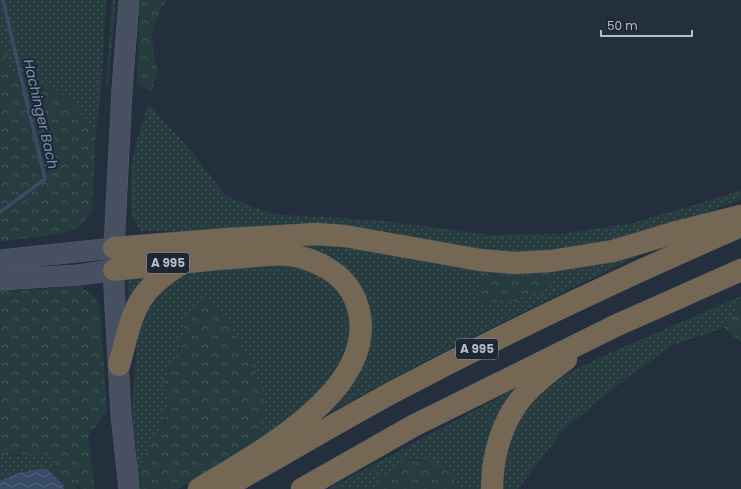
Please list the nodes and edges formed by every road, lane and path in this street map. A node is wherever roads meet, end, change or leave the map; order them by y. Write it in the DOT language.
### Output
graph roads {
  1 [pos="129,0"];
  2 [pos="741,216"];
  3 [pos="741,226"];
  4 [pos="114,248"];
  5 [pos="0,260"];
  6 [pos="185,261"];
  7 [pos="114,270"];
  8 [pos="741,270"];
  9 [pos="0,280"];
  10 [pos="615,326"];
  11 [pos="119,365"];
  12 [pos="129,489"];
  13 [pos="199,489"];
  14 [pos="222,489"];
  15 [pos="302,489"];
  16 [pos="492,489"];
  1 -- 4 [label="main road"];
  2 -- 4 [label="highway"];
  3 -- 14 [label="highway, A 995"];
  4 -- 5 [label="main road"];
  4 -- 7 [label="main road"];
  6 -- 7 [label="highway, A 995"];
  6 -- 11 [label="highway"];
  6 -- 13 [label="highway, A 995"];
  7 -- 9 [label="main road"];
  7 -- 11 [label="main road"];
  8 -- 10 [label="highway"];
  10 -- 15 [label="highway"];
  10 -- 16 [label="highway"];
  11 -- 12 [label="main road"];
}
